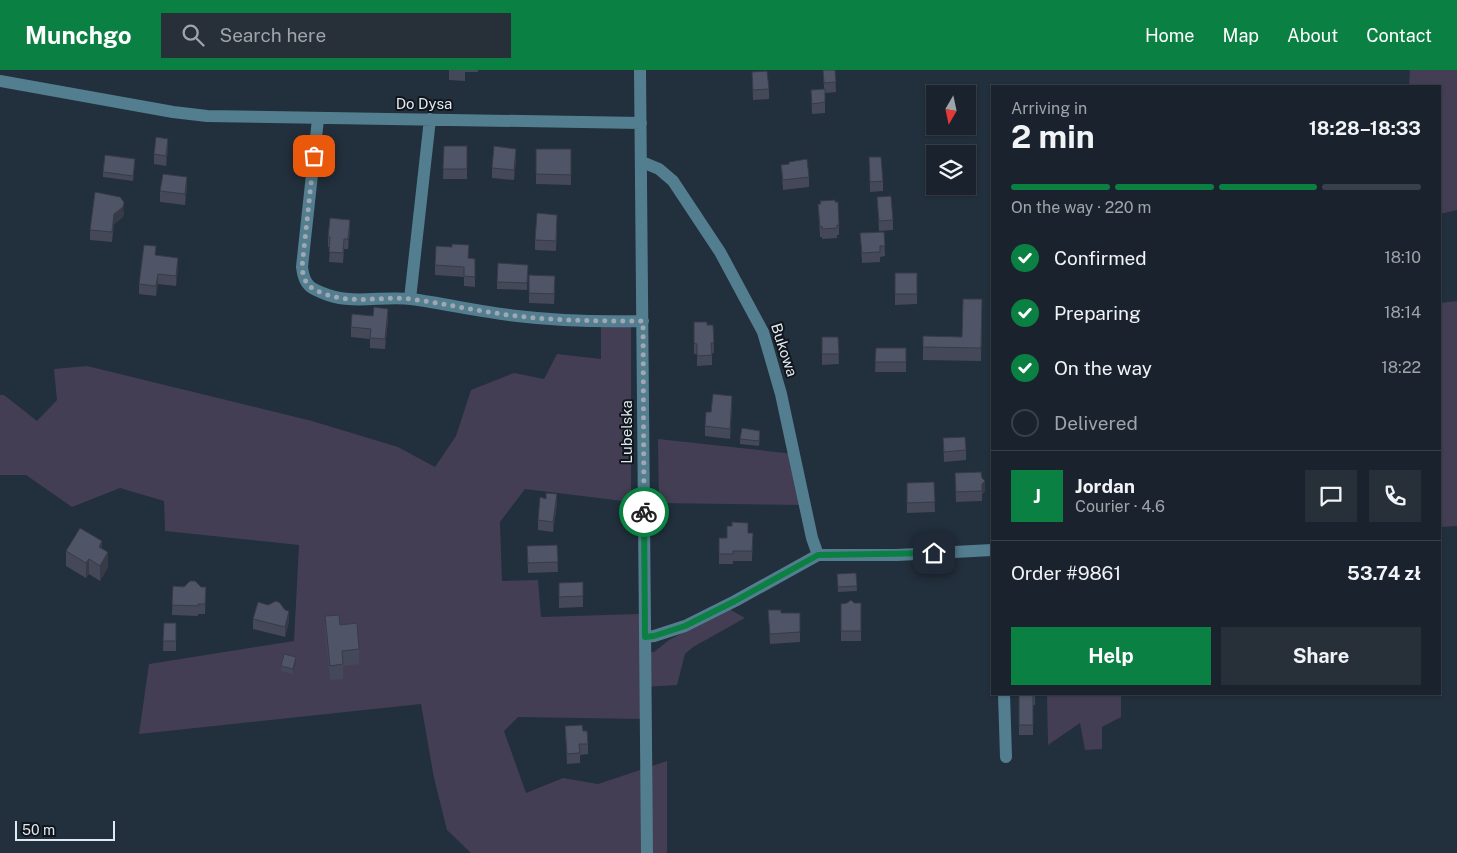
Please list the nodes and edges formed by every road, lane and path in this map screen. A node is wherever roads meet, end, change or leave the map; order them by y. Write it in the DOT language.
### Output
graph roads {
  1 [pos="640,70"];
  2 [pos="0,80"];
  3 [pos="318,119"];
  4 [pos="430,119"];
  5 [pos="641,123"];
  6 [pos="642,162"];
  7 [pos="410,299"];
  8 [pos="643,321"];
  9 [pos="991,550"];
  10 [pos="818,555"];
  11 [pos="645,637"];
  12 [pos="1004,695"];
  13 [pos="1006,756"];
  14 [pos="647,853"];
  1 -- 5 [label="street, Lubelska"];
  2 -- 3 [label="street, Do Dysa"];
  3 -- 4 [label="street, Do Dysa"];
  3 -- 7 [label="street"];
  4 -- 5 [label="street, Do Dysa"];
  4 -- 7 [label="street"];
  5 -- 6 [label="street, Lubelska"];
  6 -- 8 [label="street, Lubelska"];
  6 -- 10 [label="street, Bukowa"];
  7 -- 8 [label="street"];
  8 -- 11 [label="street, Lubelska"];
  9 -- 10 [label="street"];
  10 -- 11 [label="street"];
  11 -- 14 [label="street, Lubelska"];
  12 -- 13 [label="street"];
}
